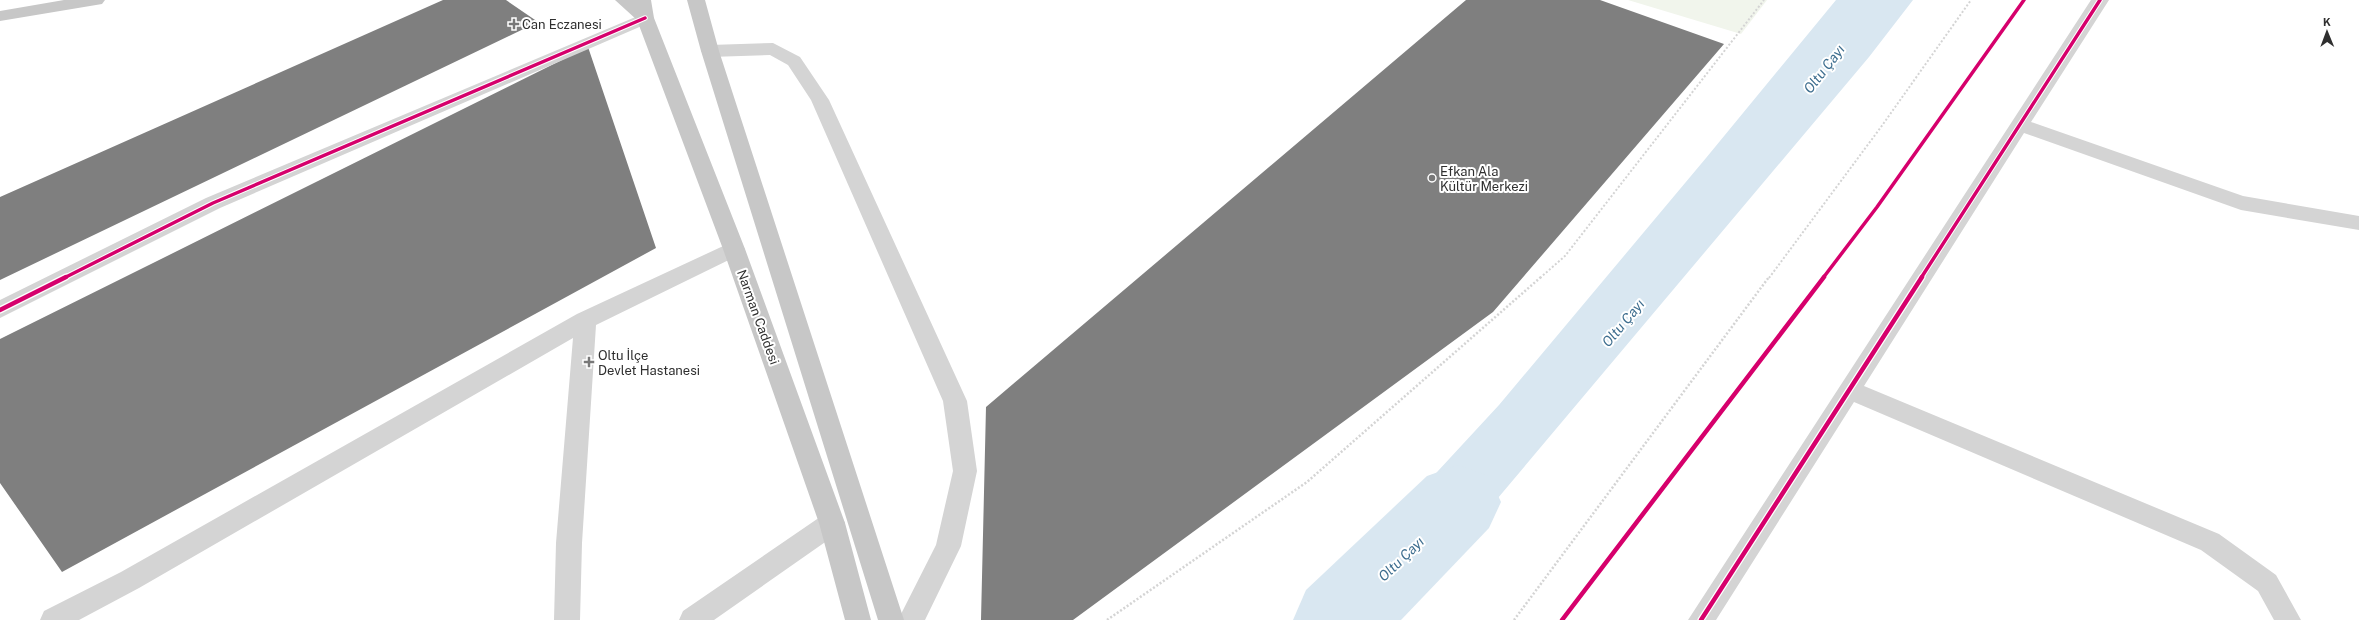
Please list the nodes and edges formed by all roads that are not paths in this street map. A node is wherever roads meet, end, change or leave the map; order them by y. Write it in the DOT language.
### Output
graph roads {
  1 [pos="96,0"];
  2 [pos="624,0"];
  3 [pos="696,0"];
  4 [pos="712,0"];
  5 [pos="2100,0"];
  6 [pos="644,9"];
  7 [pos="0,16"];
  8 [pos="701,23"];
  9 [pos="710,51"];
  10 [pos="2020,125"];
  11 [pos="2359,223"];
  12 [pos="734,249"];
  13 [pos="0,310"];
  14 [pos="584,320"];
  15 [pos="1849,390"];
  16 [pos="832,523"];
  17 [pos="53,620"];
  18 [pos="567,620"];
  19 [pos="692,620"];
  20 [pos="858,620"];
  21 [pos="891,620"];
  22 [pos="911,620"];
  23 [pos="1702,620"];
  24 [pos="2288,620"];
  1 -- 7 [label="main road"];
  2 -- 6 [label="main road, Narman Caddesi"];
  3 -- 8 [label="main road"];
  4 -- 8 [label="main road"];
  5 -- 10 [label="street"];
  6 -- 12 [label="main road, Narman Caddesi"];
  6 -- 13 [label="street"];
  8 -- 9 [label="main road"];
  9 -- 21 [label="main road"];
  9 -- 22 [label="street"];
  10 -- 11 [label="street"];
  10 -- 15 [label="street"];
  12 -- 14 [label="street"];
  12 -- 16 [label="main road, Narman Caddesi"];
  14 -- 17 [label="street"];
  14 -- 18 [label="street"];
  15 -- 23 [label="street"];
  15 -- 24 [label="street"];
  16 -- 19 [label="street"];
  16 -- 20 [label="main road, Narman Caddesi"];
}
